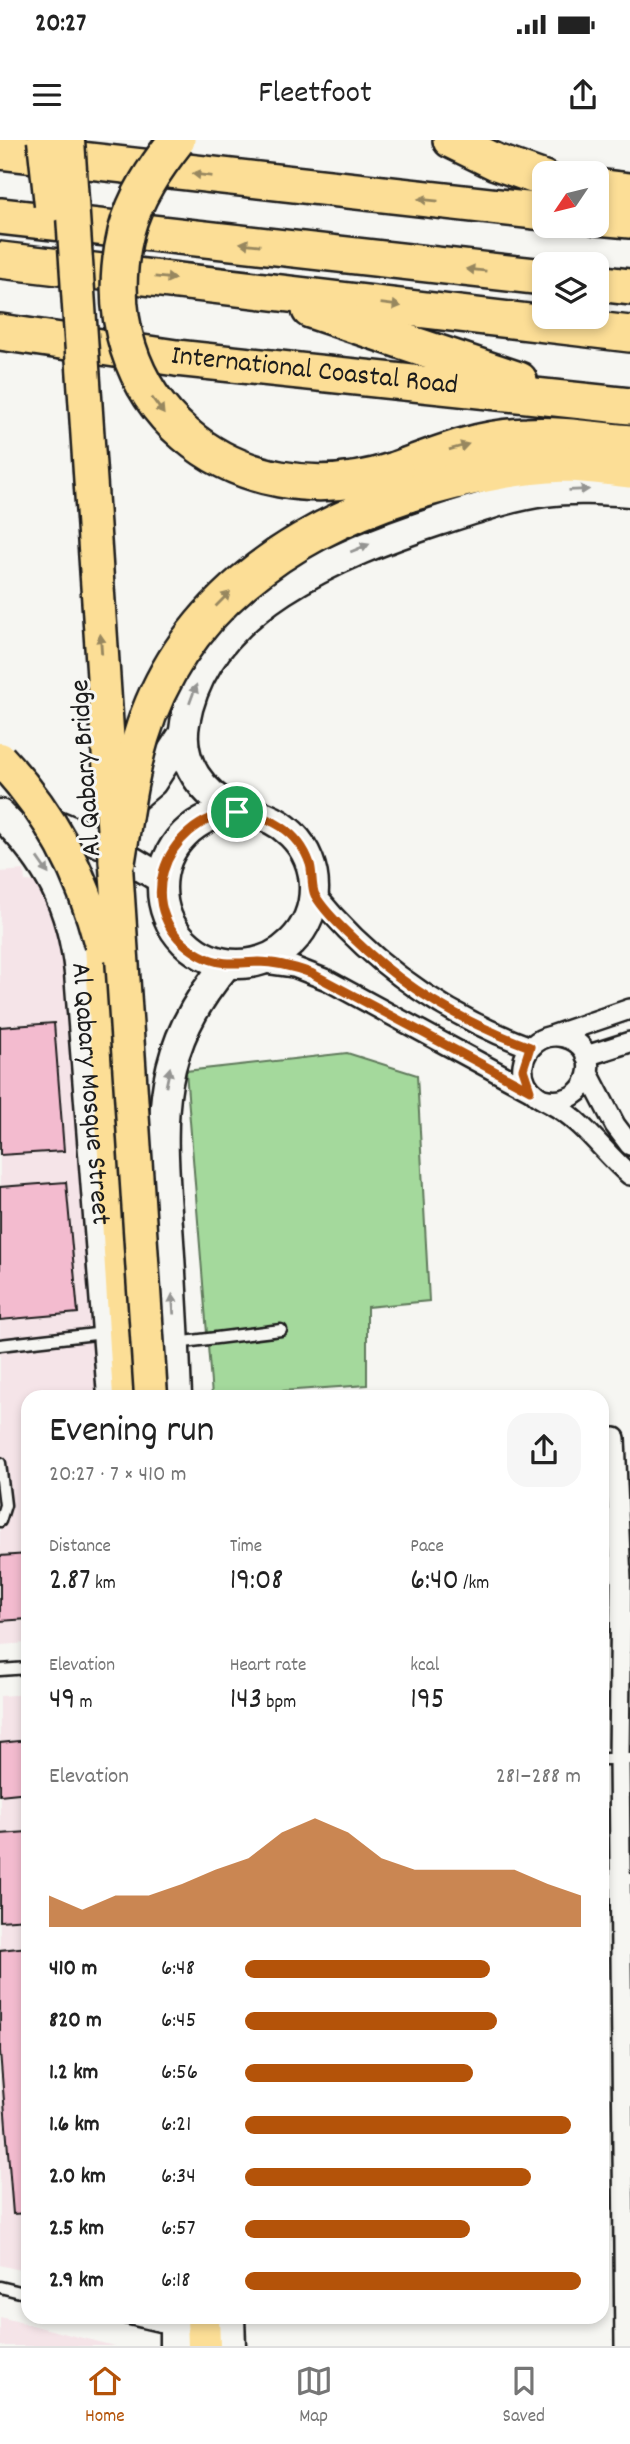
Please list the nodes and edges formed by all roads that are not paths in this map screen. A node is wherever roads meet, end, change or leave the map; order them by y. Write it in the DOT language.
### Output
graph roads {
  1 [pos="44,140"];
  2 [pos="68,140"];
  3 [pos="177,140"];
  4 [pos="451,140"];
  5 [pos="0,151"];
  6 [pos="530,174"];
  7 [pos="609,188"];
  8 [pos="630,191"];
  9 [pos="532,211"];
  10 [pos="0,216"];
  11 [pos="609,218"];
  12 [pos="630,220"];
  13 [pos="0,260"];
  14 [pos="532,277"];
  15 [pos="609,285"];
  16 [pos="240,287"];
  17 [pos="630,287"];
  18 [pos="0,332"];
  19 [pos="630,334"];
  20 [pos="579,399"];
  21 [pos="630,406"];
  22 [pos="630,443"];
  23 [pos="630,470"];
  24 [pos="402,482"];
  25 [pos="630,492"];
  26 [pos="182,736"];
  27 [pos="0,759"];
  28 [pos="0,805"];
  29 [pos="237,812"];
  30 [pos="0,814"];
  31 [pos="75,831"];
  32 [pos="117,862"];
  33 [pos="162,879"];
  34 [pos="314,894"];
  35 [pos="101,945"];
  36 [pos="258,962"];
  37 [pos="227,964"];
  38 [pos="630,1009"];
  39 [pos="551,1036"];
  40 [pos="630,1042"];
  41 [pos="530,1047"];
  42 [pos="587,1064"];
  43 [pos="537,1095"];
  44 [pos="630,1145"];
  45 [pos="630,1175"];
  46 [pos="281,1330"];
  47 [pos="107,1333"];
  48 [pos="175,1343"];
  49 [pos="0,1345"];
  50 [pos="112,1390"];
  51 [pos="129,1390"];
  52 [pos="151,1390"];
  53 [pos="177,1390"];
  54 [pos="615,1438"];
  55 [pos="0,1463"];
  56 [pos="0,1521"];
  57 [pos="621,1569"];
  58 [pos="21,1668"];
  59 [pos="0,1670"];
  60 [pos="617,1759"];
  61 [pos="618,1879"];
  62 [pos="625,2078"];
  63 [pos="626,2151"];
  64 [pos="627,2276"];
  65 [pos="0,2287"];
  66 [pos="21,2292"];
  67 [pos="150,2324"];
  68 [pos="203,2324"];
  69 [pos="230,2324"];
  70 [pos="178,2331"];
  71 [pos="204,2346"];
  72 [pos="231,2346"];
  73 [pos="625,2346"];
  1 -- 35 [label="main road, Al Qabary Bridge, bridge"];
  32 -- 2 [label="main road, Al Qabary Bridge, one-way, bridge"];
  3 -- 24 [label="highway, one-way, bridge"];
  4 -- 6 [label="highway"];
  9 -- 5 [label="highway, one-way"];
  7 -- 8 [label="highway"];
  14 -- 10 [label="highway, one-way"];
  11 -- 12 [label="highway"];
  13 -- 16 [label="highway, one-way"];
  15 -- 17 [label="highway"];
  16 -- 19 [label="highway, one-way"];
  16 -- 20 [label="highway"];
  18 -- 20 [label="highway, International Coastal Road"];
  20 -- 21 [label="highway, International Coastal Road"];
  24 -- 22 [label="highway, one-way"];
  23 -- 24 [label="highway"];
  32 -- 24 [label="highway, one-way, bridge"];
  26 -- 25 [label="street, one-way"];
  26 -- 29 [label="street"];
  26 -- 31 [label="street"];
  27 -- 35 [label="main road, bridge"];
  28 -- 31 [label="street"];
  29 -- 33 [label="street"];
  29 -- 34 [label="street"];
  30 -- 47 [label="street, Al Qabary Mosque Street, one-way"];
  31 -- 33 [label="street"];
  32 -- 52 [label="main road, Al Qabary Bridge, bridge"];
  33 -- 37 [label="street"];
  34 -- 36 [label="street"];
  34 -- 41 [label="street"];
  35 -- 51 [label="main road, Al Qabary Bridge"];
  36 -- 37 [label="street"];
  36 -- 43 [label="street"];
  48 -- 37 [label="street, one-way"];
  38 -- 39 [label="street"];
  39 -- 41 [label="street"];
  39 -- 42 [label="street"];
  40 -- 42 [label="street"];
  41 -- 43 [label="street"];
  42 -- 43 [label="street"];
  42 -- 44 [label="street"];
  43 -- 45 [label="street"];
  46 -- 48 [label="lane"];
  47 -- 49 [label="lane"];
  47 -- 50 [label="street, Al Qabary Mosque Street"];
  48 -- 53 [label="street"];
  54 -- 57 [label="street"];
  55 -- 56 [label="lane"];
  57 -- 60 [label="street"];
  58 -- 59 [label="lane"];
  60 -- 61 [label="street"];
  61 -- 62 [label="street"];
  62 -- 63 [label="street"];
  63 -- 64 [label="street"];
  64 -- 73 [label="street"];
  65 -- 66 [label="lane"];
  67 -- 70 [label="lane"];
  68 -- 71 [label="main road"];
  69 -- 72 [label="street"];
}
